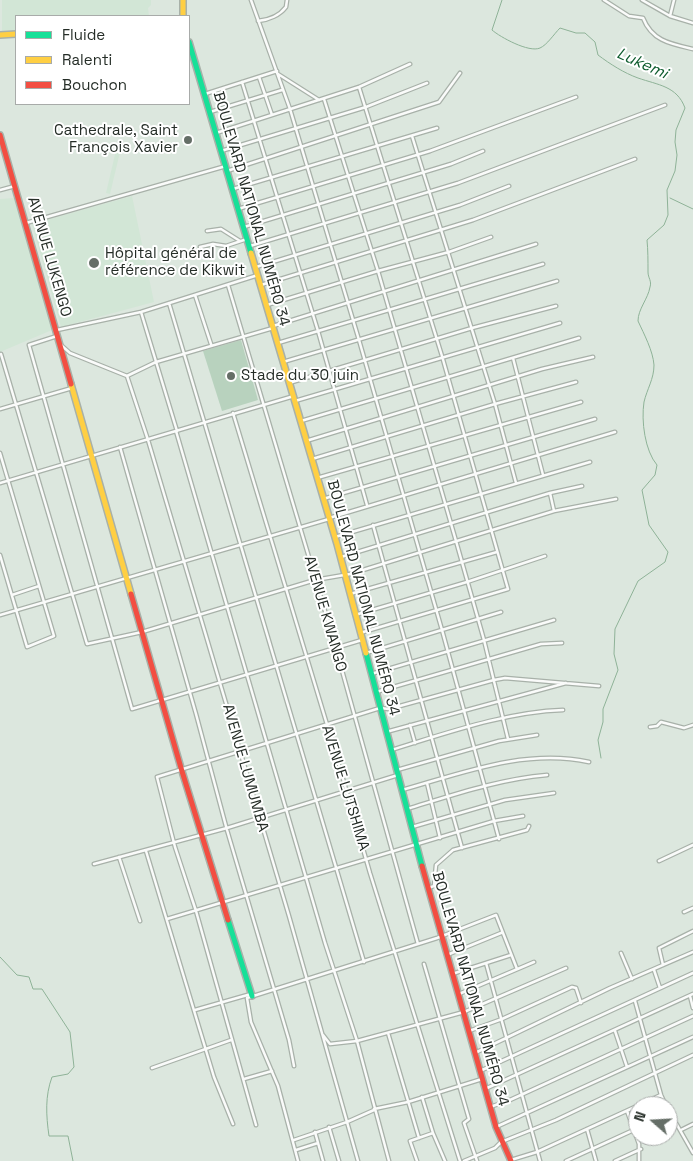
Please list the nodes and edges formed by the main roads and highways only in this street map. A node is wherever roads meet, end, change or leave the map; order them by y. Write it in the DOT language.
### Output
graph roads {
  1 [pos="183,0"];
  2 [pos="183,15"];
  3 [pos="15,34"];
  4 [pos="0,35"];
  5 [pos="190,45"];
  6 [pos="0,134"];
  7 [pos="2,148"];
  8 [pos="251,995"];
  9 [pos="510,1161"];
  1 -- 2 [label="main road"];
  3 -- 4 [label="main road"];
  5 -- 9 [label="main road, BOULEVARD NATIONAL NUMÉRO 34"];
  6 -- 7 [label="main road, AVENUE LUKENGO"];
  7 -- 8 [label="main road, AVENUE LUKENGO"];
}
